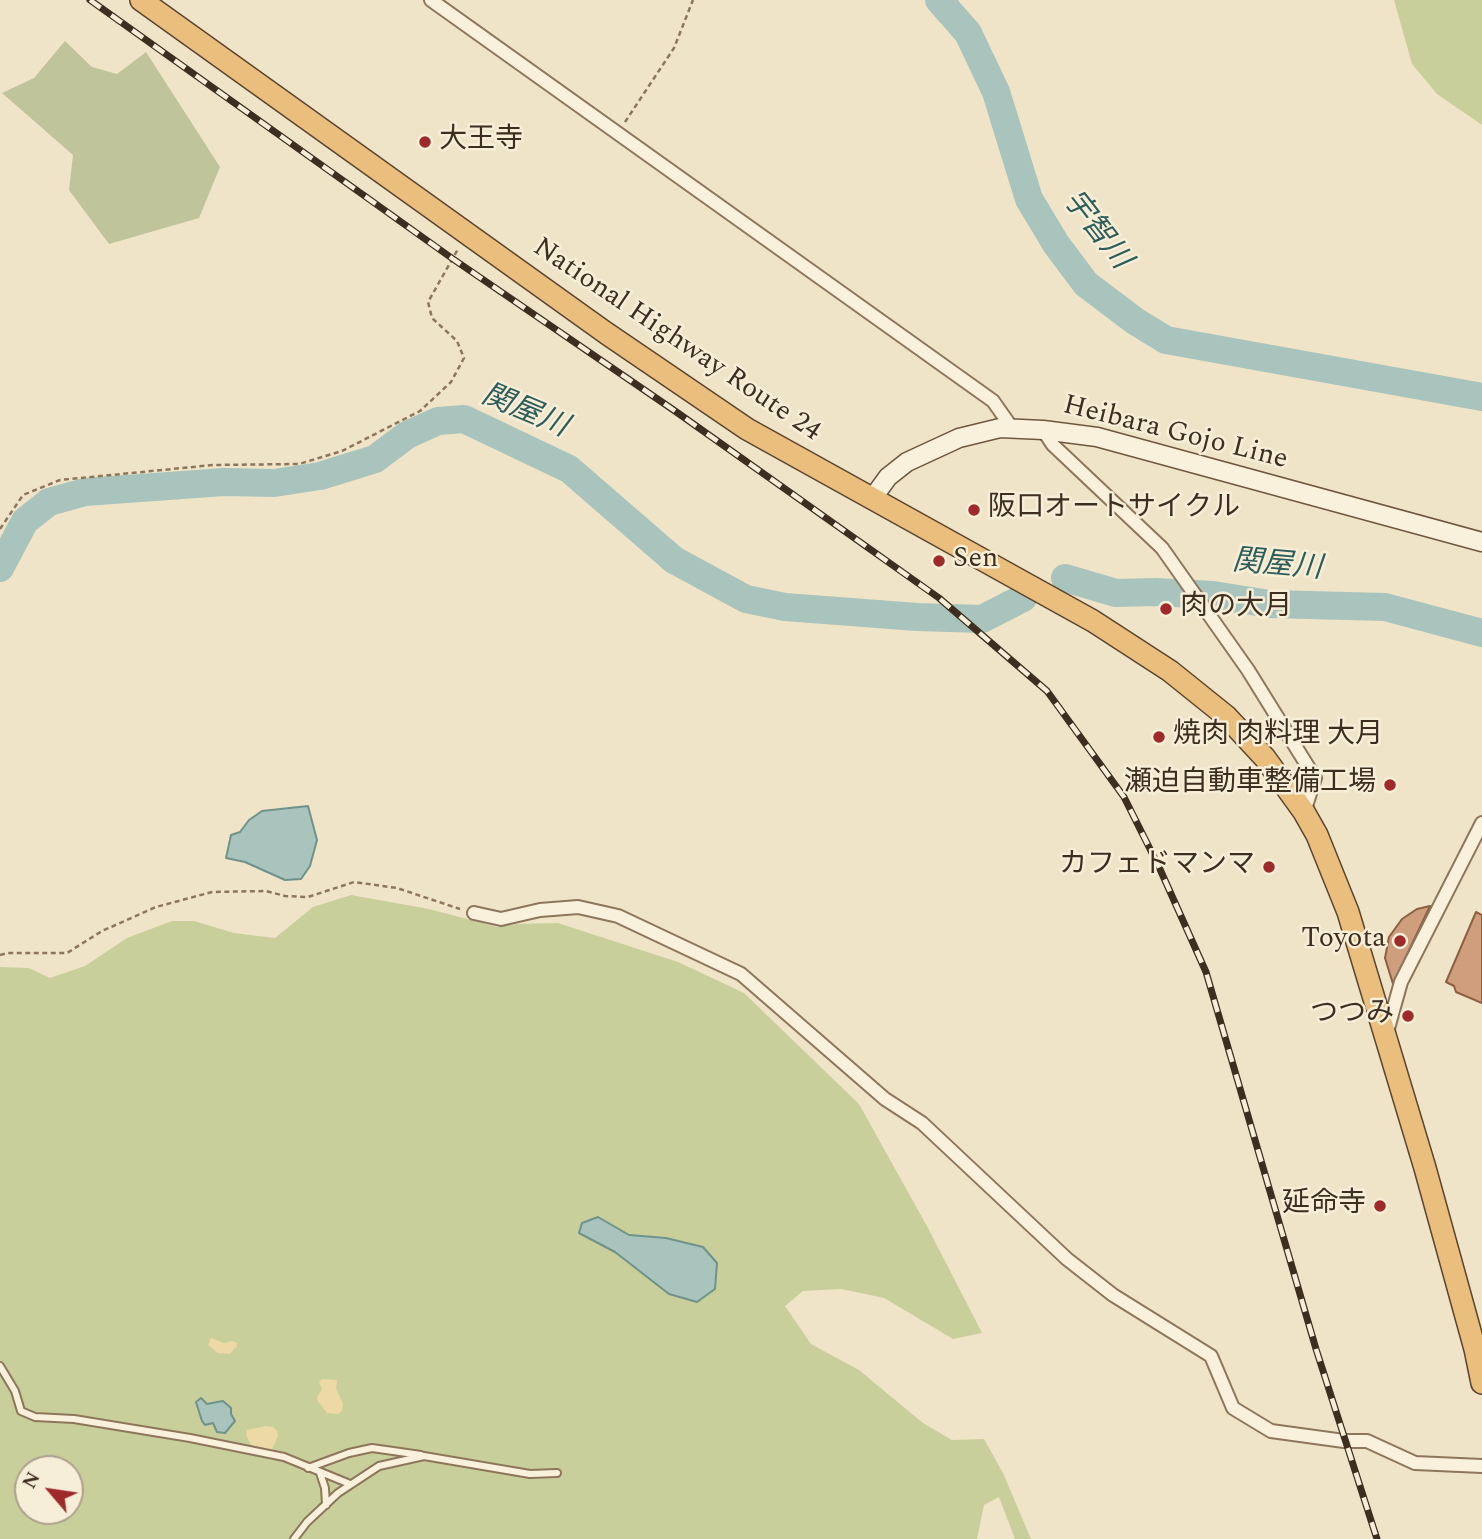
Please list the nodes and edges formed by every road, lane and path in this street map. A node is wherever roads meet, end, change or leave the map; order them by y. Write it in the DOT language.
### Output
graph roads {
  1 [pos="141,0"];
  2 [pos="431,0"];
  3 [pos="693,0"];
  4 [pos="618,132"];
  5 [pos="453,259"];
  6 [pos="1012,428"];
  7 [pos="1043,429"];
  8 [pos="872,499"];
  9 [pos="0,529"];
  10 [pos="1482,542"];
  11 [pos="1304,812"];
  12 [pos="1482,823"];
  13 [pos="474,913"];
  14 [pos="0,955"];
  15 [pos="1386,1037"];
  16 [pos="0,1366"];
  17 [pos="1482,1383"];
  18 [pos="424,1456"];
  19 [pos="1482,1466"];
  20 [pos="308,1468"];
  21 [pos="320,1473"];
  22 [pos="557,1473"];
  23 [pos="349,1484"];
  24 [pos="326,1505"];
  25 [pos="307,1522"];
  26 [pos="294,1539"];
  27 [pos="300,1539"];
  1 -- 8 [label="highway, National Highway Route 24"];
  2 -- 4 [label="street"];
  3 -- 4 [label="path"];
  4 -- 6 [label="street"];
  5 -- 9 [label="path"];
  6 -- 7 [label="main road, Heibara Gojo Line"];
  6 -- 8 [label="main road, Heibara Gojo Line"];
  7 -- 10 [label="main road, Heibara Gojo Line"];
  7 -- 11 [label="street"];
  8 -- 11 [label="highway, National Highway Route 24"];
  11 -- 15 [label="highway, National Highway Route 24"];
  12 -- 15 [label="street"];
  13 -- 14 [label="path"];
  13 -- 19 [label="street"];
  15 -- 17 [label="highway, National Highway Route 24"];
  16 -- 20 [label="lane"];
  18 -- 20 [label="lane"];
  18 -- 22 [label="lane"];
  18 -- 23 [label="lane"];
  20 -- 21 [label="lane"];
  21 -- 23 [label="lane"];
  21 -- 24 [label="lane"];
  23 -- 24 [label="lane"];
  24 -- 25 [label="lane"];
  25 -- 26 [label="lane"];
  25 -- 27 [label="lane"];
}
